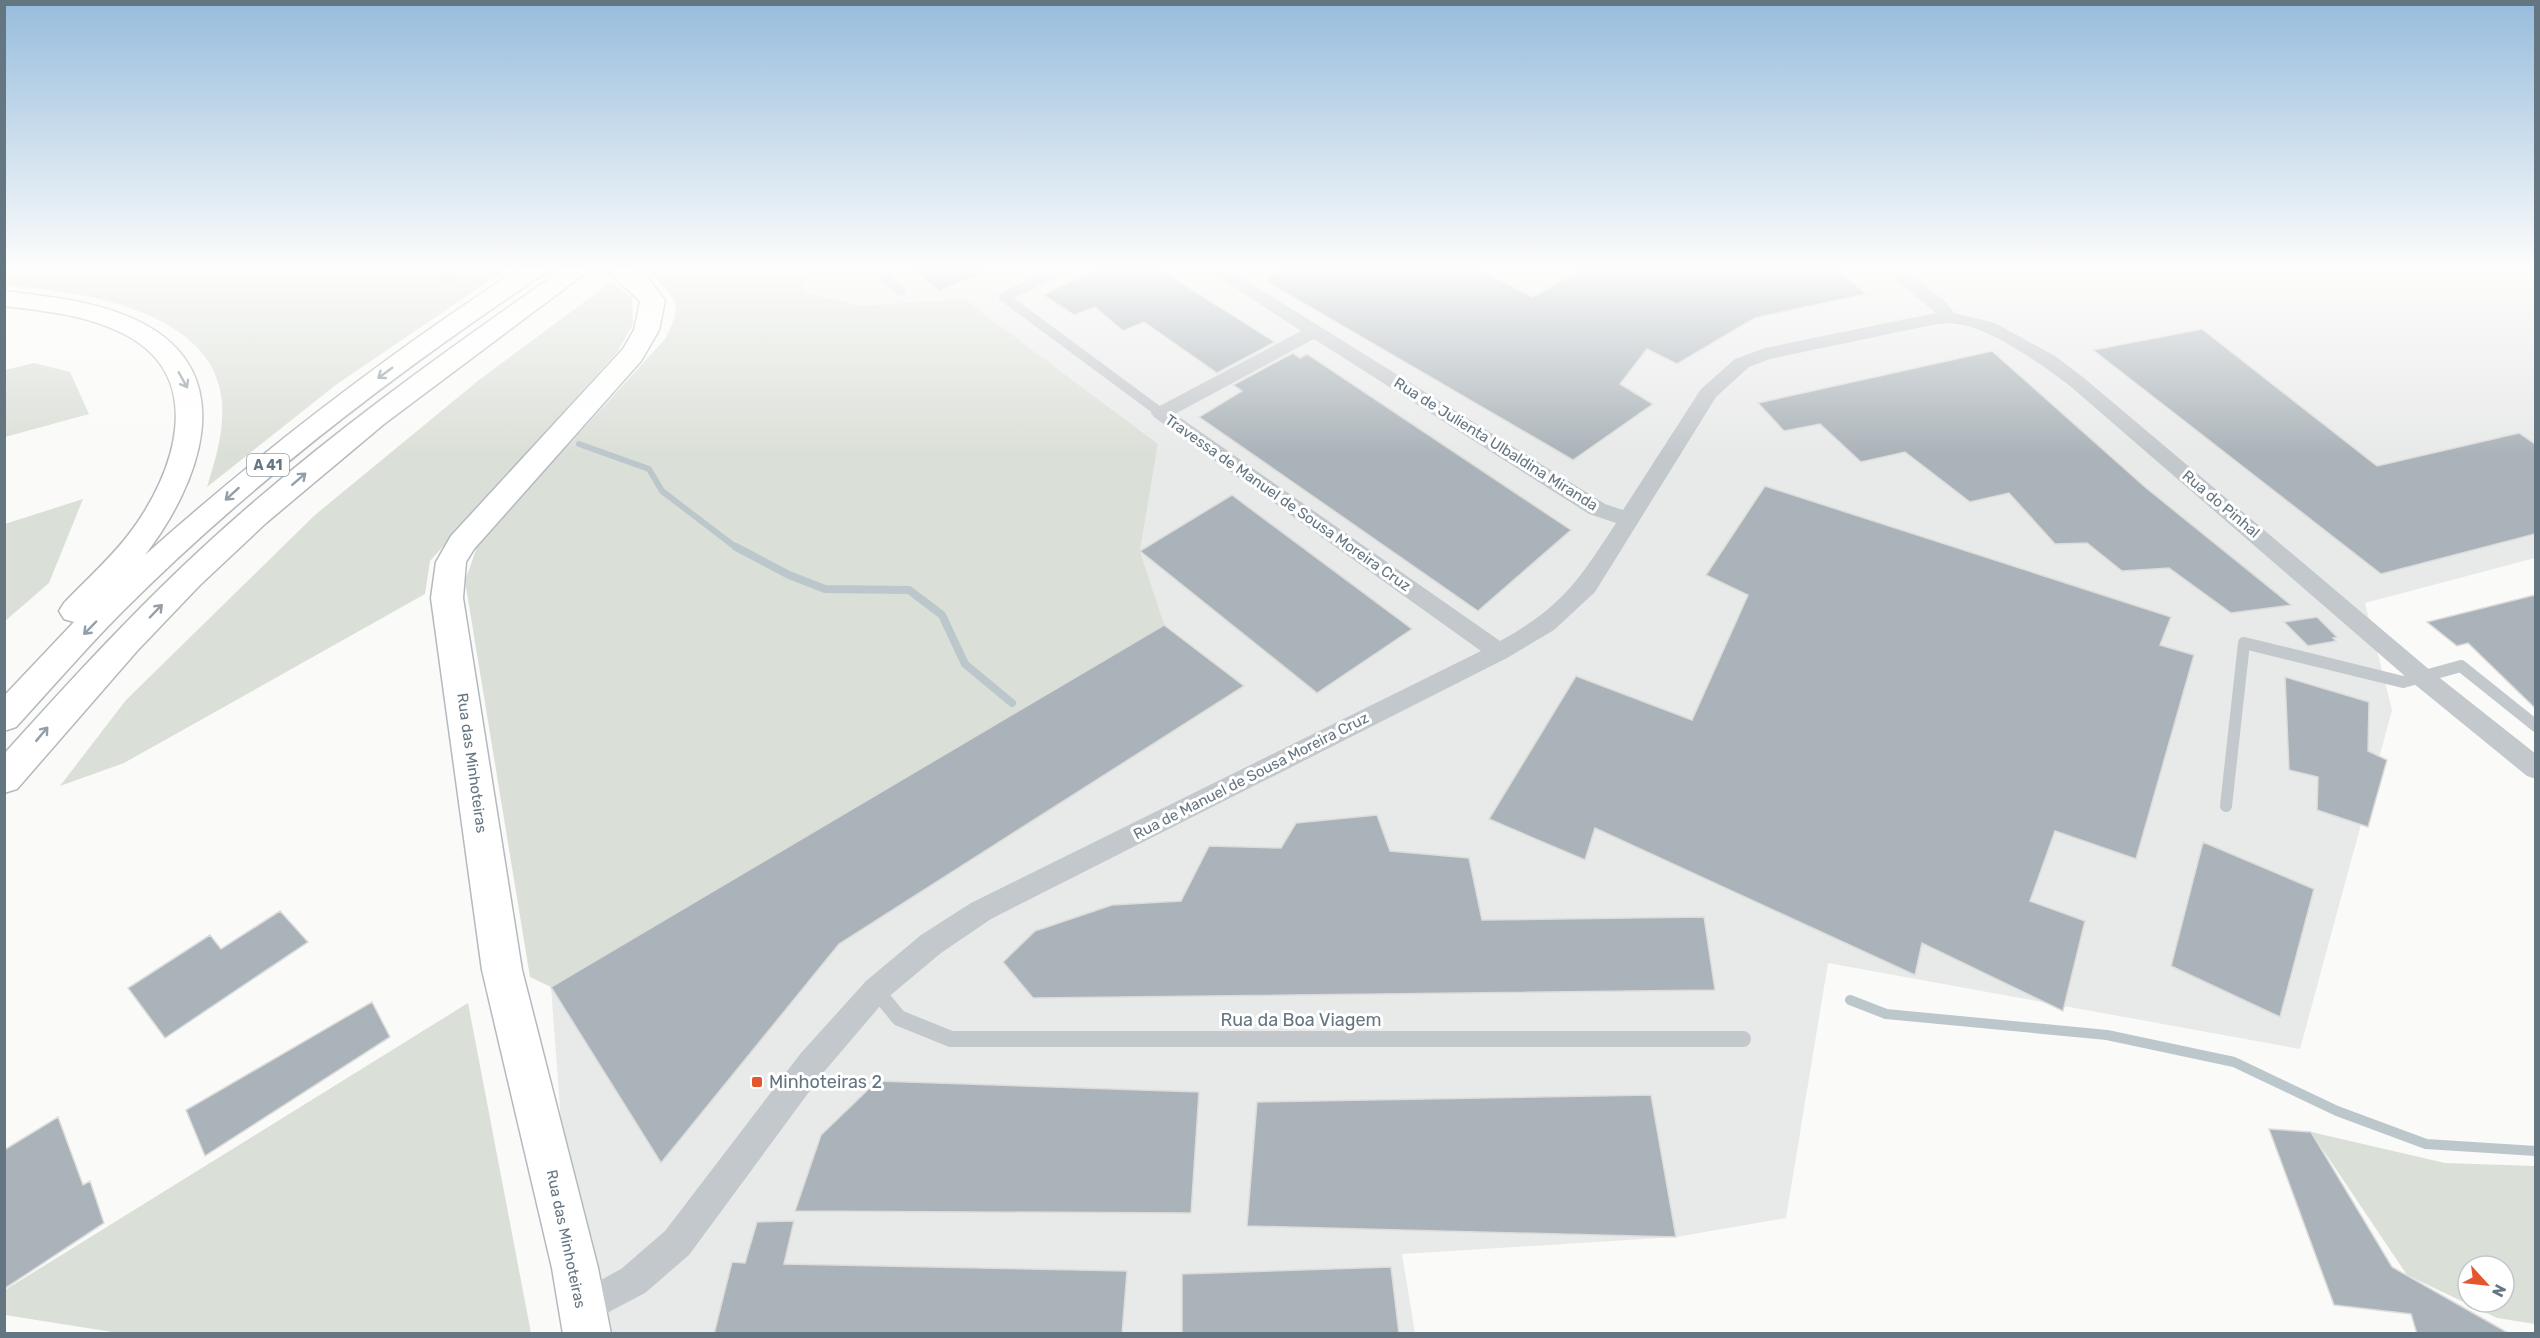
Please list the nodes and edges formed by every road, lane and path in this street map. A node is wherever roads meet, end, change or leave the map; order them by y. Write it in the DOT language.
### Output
graph roads {
  1 [pos="132,330"];
  2 [pos="447,330"];
  3 [pos="493,330"];
  4 [pos="648,330"];
  5 [pos="1049,330"];
  6 [pos="1882,330"];
  7 [pos="1995,330"];
  8 [pos="1316,331"];
  9 [pos="1161,413"];
  10 [pos="1629,520"];
  11 [pos="1499,652"];
  12 [pos="2422,677"];
  13 [pos="15,706"];
  14 [pos="2535,726"];
  15 [pos="2535,769"];
  16 [pos="4,779"];
  17 [pos="2226,806"];
  18 [pos="876,990"];
  19 [pos="1743,1039"];
  20 [pos="584,1321"];
  1 -- 13 [label="main road, one-way"];
  2 -- 13 [label="main road, A 41, one-way"];
  16 -- 3 [label="main road, A 41, one-way"];
  4 -- 20 [label="main road, Rua das Minhoteiras"];
  5 -- 9 [label="lane"];
  6 -- 10 [label="street, Rua de Manuel de Sousa Moreira Cruz"];
  7 -- 12 [label="street, Rua do Pinhal"];
  8 -- 9 [label="street, Travessa de Manuel de Sousa Moreira Cruz"];
  8 -- 10 [label="street, Rua de Julienta Ulbaldina Miranda"];
  9 -- 11 [label="street, Travessa de Manuel de Sousa Moreira Cruz"];
  10 -- 11 [label="street, Rua de Manuel de Sousa Moreira Cruz"];
  11 -- 18 [label="street, Rua de Manuel de Sousa Moreira Cruz"];
  12 -- 14 [label="lane"];
  12 -- 15 [label="street, Rua do Pinhal"];
  12 -- 17 [label="lane"];
  18 -- 19 [label="lane, Rua da Boa Viagem"];
  18 -- 20 [label="street, Rua de Manuel de Sousa Moreira Cruz"];
}
